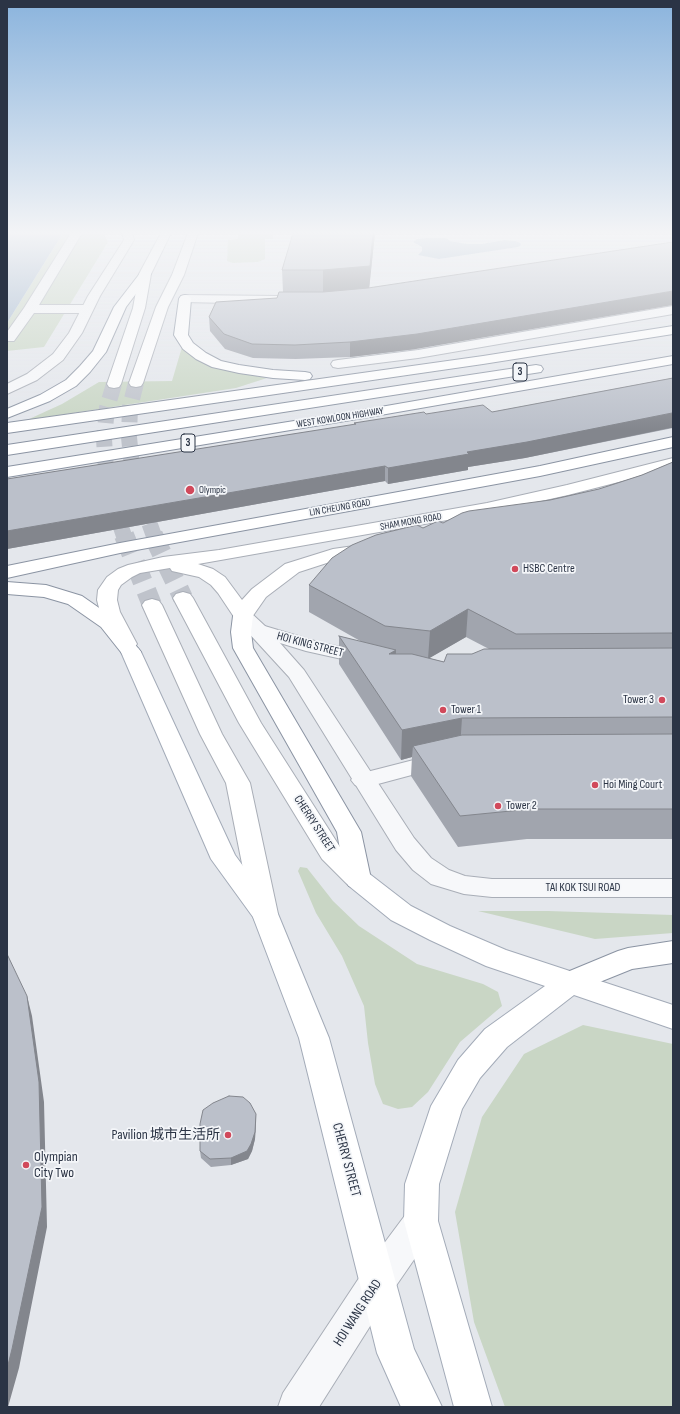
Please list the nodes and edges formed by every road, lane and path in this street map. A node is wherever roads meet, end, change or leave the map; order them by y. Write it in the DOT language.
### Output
graph roads {
  1 [pos="36,299"];
  2 [pos="93,299"];
  3 [pos="126,299"];
  4 [pos="141,299"];
  5 [pos="166,299"];
  6 [pos="185,299"];
  7 [pos="295,300"];
  8 [pos="30,309"];
  9 [pos="87,309"];
  10 [pos="673,310"];
  11 [pos="673,330"];
  12 [pos="9,338"];
  13 [pos="418,354"];
  14 [pos="673,360"];
  15 [pos="338,364"];
  16 [pos="436,367"];
  17 [pos="548,368"];
  18 [pos="357,378"];
  19 [pos="136,383"];
  20 [pos="114,384"];
  21 [pos="7,390"];
  22 [pos="7,414"];
  23 [pos="7,428"];
  24 [pos="673,442"];
  25 [pos="7,450"];
  26 [pos="673,463"];
  27 [pos="7,472"];
  28 [pos="383,546"];
  29 [pos="146,566"];
  30 [pos="7,572"];
  31 [pos="7,588"];
  32 [pos="183,598"];
  33 [pos="152,605"];
  34 [pos="251,623"];
  35 [pos="131,652"];
  36 [pos="391,663"];
  37 [pos="460,756"];
  38 [pos="363,780"];
  39 [pos="358,879"];
  40 [pos="673,888"];
  41 [pos="265,914"];
  42 [pos="673,952"];
  43 [pos="570,983"];
  44 [pos="673,1017"];
  45 [pos="422,1222"];
  46 [pos="378,1281"];
  47 [pos="297,1407"];
  48 [pos="423,1407"];
  49 [pos="473,1407"];
  1 -- 8 [label="street"];
  2 -- 9 [label="street"];
  3 -- 22 [label="main road"];
  4 -- 20 [label="main road"];
  5 -- 19 [label="main road"];
  6 -- 7 [label="street"];
  6 -- 18 [label="main road"];
  8 -- 9 [label="street"];
  8 -- 12 [label="street"];
  9 -- 21 [label="street"];
  10 -- 13 [label="street"];
  11 -- 16 [label="main road"];
  13 -- 15 [label="street"];
  13 -- 16 [label="street"];
  14 -- 27 [label="main road, WEST KOWLOON HIGHWAY / 3"];
  16 -- 18 [label="main road"];
  17 -- 25 [label="main road, WEST KOWLOON HIGHWAY / 3"];
  18 -- 23 [label="main road"];
  24 -- 30 [label="main road, LIN CHEUNG ROAD"];
  26 -- 29 [label="main road, SHAM MONG ROAD"];
  28 -- 34 [label="main road, SHAM MONG ROAD"];
  29 -- 34 [label="main road"];
  29 -- 35 [label="main road, CHERRY STREET"];
  31 -- 35 [label="main road"];
  32 -- 39 [label="main road, CHERRY STREET"];
  33 -- 41 [label="main road, CHERRY STREET"];
  34 -- 36 [label="street, HOI KING STREET"];
  34 -- 38 [label="street"];
  34 -- 39 [label="main road"];
  35 -- 41 [label="main road, CHERRY STREET"];
  37 -- 38 [label="street"];
  38 -- 40 [label="street, TAI KOK TSUI ROAD"];
  39 -- 43 [label="main road, CHERRY STREET"];
  41 -- 46 [label="main road, CHERRY STREET"];
  42 -- 43 [label="main road"];
  43 -- 44 [label="main road, CHERRY STREET"];
  43 -- 45 [label="main road"];
  45 -- 46 [label="street, HOI WANG ROAD"];
  45 -- 49 [label="main road"];
  46 -- 47 [label="street, HOI WANG ROAD"];
  46 -- 48 [label="main road, CHERRY STREET"];
}
